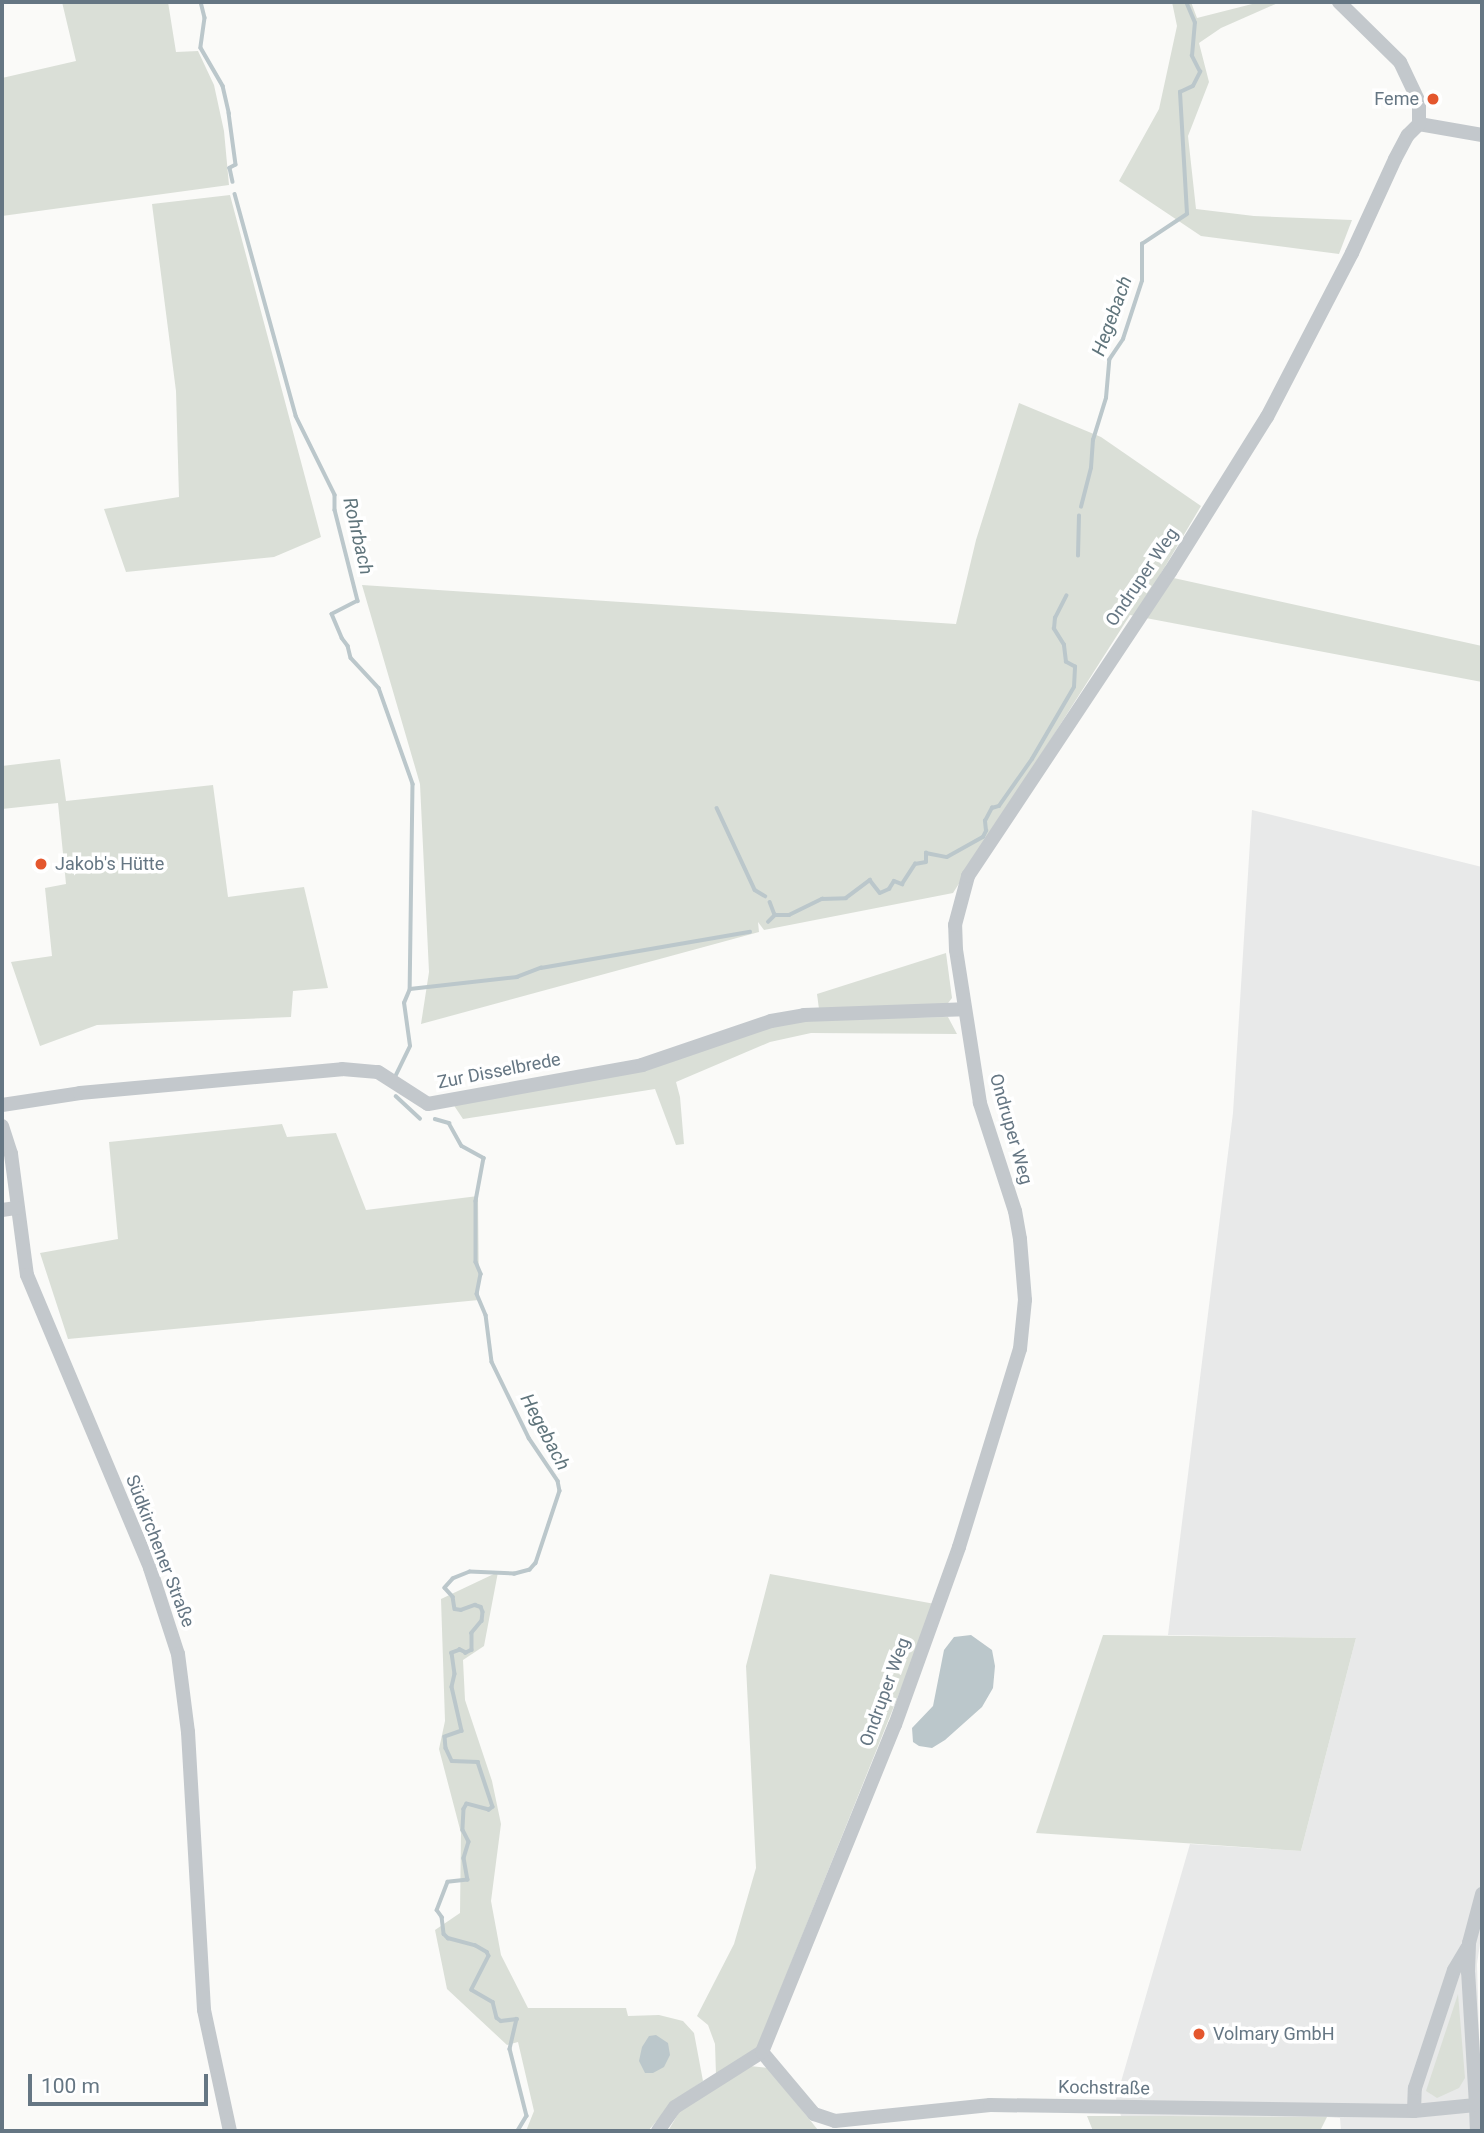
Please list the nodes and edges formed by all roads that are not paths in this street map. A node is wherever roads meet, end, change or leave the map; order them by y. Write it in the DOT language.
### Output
graph roads {
  1 [pos="1339,2"];
  2 [pos="1419,124"];
  3 [pos="1482,135"];
  4 [pos="964,1009"];
  5 [pos="2,1105"];
  6 [pos="2,1126"];
  7 [pos="17,1208"];
  8 [pos="2,1210"];
  9 [pos="1482,1894"];
  10 [pos="1469,1944"];
  11 [pos="762,2052"];
  12 [pos="1475,2105"];
  13 [pos="1414,2111"];
  14 [pos="230,2131"];
  15 [pos="658,2131"];
  16 [pos="1478,2131"];
  1 -- 2 [label="street"];
  2 -- 3 [label="street"];
  2 -- 4 [label="street, Ondruper Weg"];
  4 -- 5 [label="street, Zur Disselbrede"];
  4 -- 11 [label="street, Ondruper Weg"];
  6 -- 7 [label="street, Südkirchener Straße"];
  7 -- 8 [label="street"];
  7 -- 14 [label="street, Südkirchener Straße"];
  9 -- 10 [label="street"];
  10 -- 12 [label="street"];
  10 -- 13 [label="street"];
  11 -- 13 [label="street, Kochstraße"];
  11 -- 15 [label="street"];
  12 -- 13 [label="street, Kochstraße"];
  12 -- 16 [label="street"];
}
